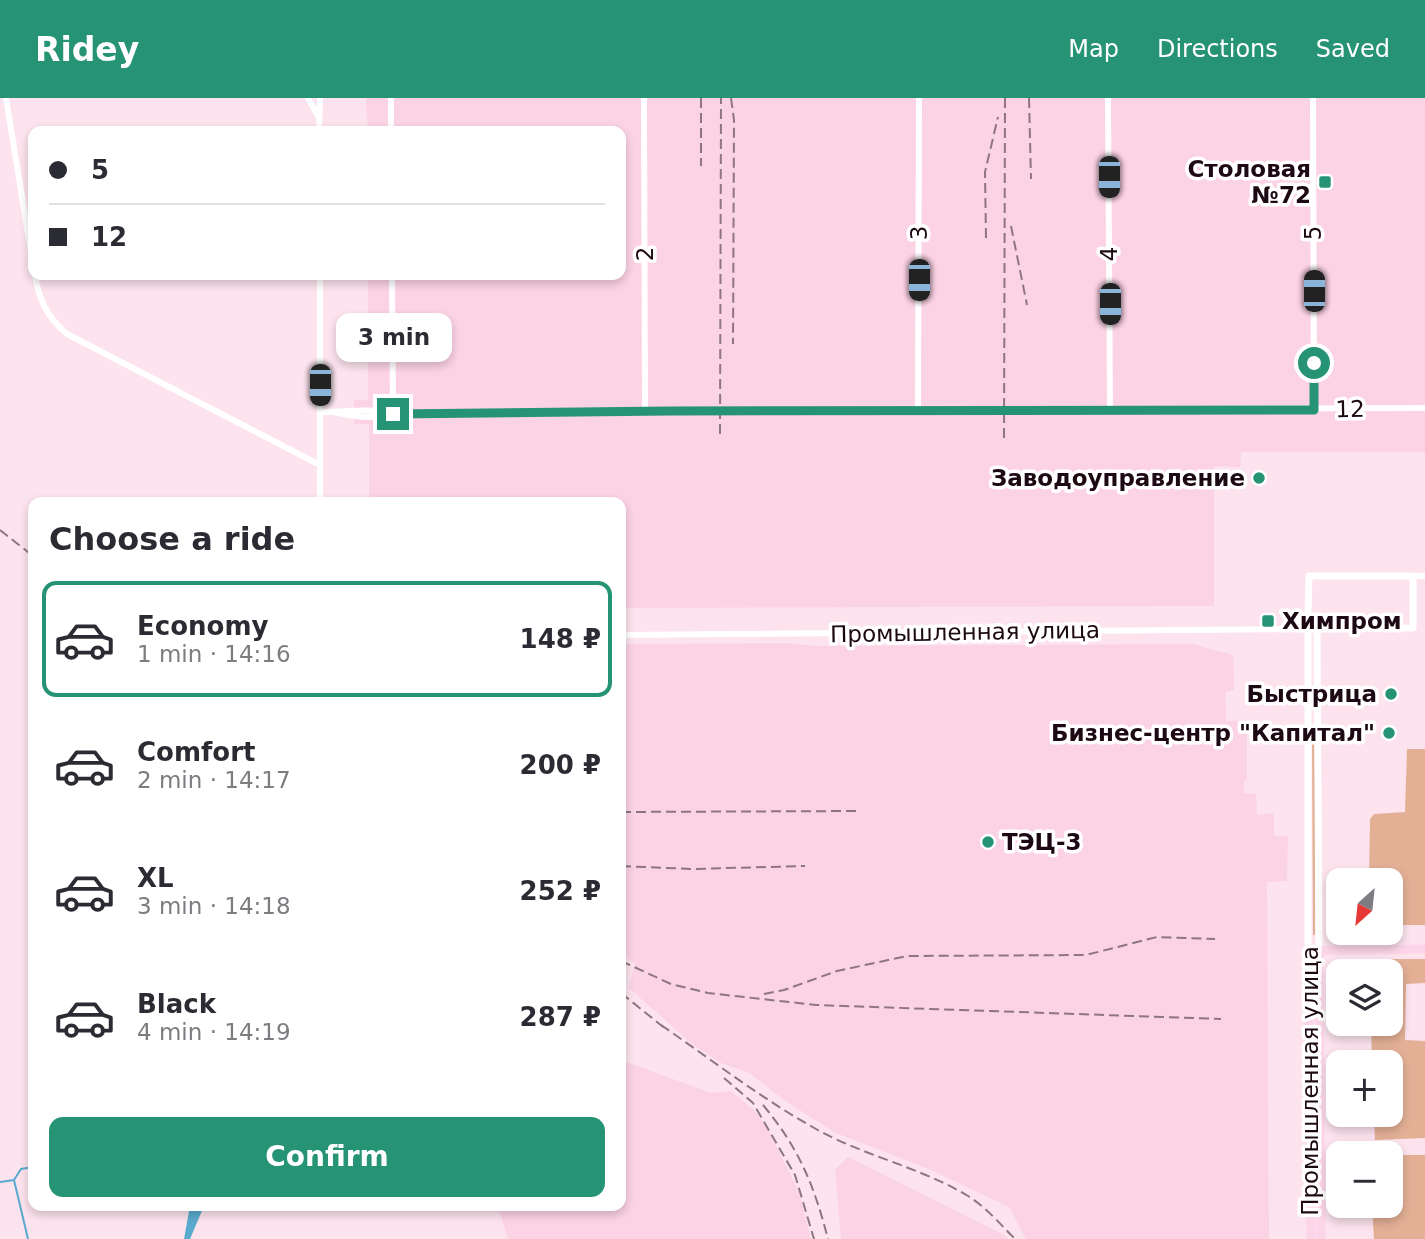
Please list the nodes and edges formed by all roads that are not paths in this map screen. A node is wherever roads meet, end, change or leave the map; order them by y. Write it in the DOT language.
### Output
graph roads {
  1 [pos="6,98"];
  2 [pos="307,98"];
  3 [pos="320,98"];
  4 [pos="391,98"];
  5 [pos="644,98"];
  6 [pos="919,98"];
  7 [pos="1108,98"];
  8 [pos="1312,98"];
  9 [pos="319,118"];
  10 [pos="319,126"];
  11 [pos="391,126"];
  12 [pos="28,234"];
  13 [pos="36,280"];
  14 [pos="320,280"];
  15 [pos="392,280"];
  16 [pos="1425,408"];
  17 [pos="918,410"];
  18 [pos="1110,410"];
  19 [pos="1314,410"];
  20 [pos="645,411"];
  21 [pos="320,412"];
  22 [pos="393,414"];
  23 [pos="320,465"];
  24 [pos="320,497"];
  25 [pos="1413,576"];
  26 [pos="1425,576"];
  27 [pos="1308,629"];
  28 [pos="1317,629"];
  29 [pos="626,635"];
  30 [pos="1308,727"];
  31 [pos="1318,727"];
  32 [pos="1425,948"];
  33 [pos="1314,951"];
  34 [pos="1311,1239"];
  35 [pos="1321,1239"];
  1 -- 12 [label="street"];
  2 -- 9 [label="street"];
  3 -- 9 [label="street"];
  4 -- 11 [label="street"];
  5 -- 20 [label="street, 2"];
  6 -- 17 [label="street, 3"];
  7 -- 18 [label="street, 4"];
  8 -- 19 [label="street, 5"];
  9 -- 10 [label="street"];
  13 -- 23 [label="street"];
  14 -- 21 [label="street"];
  15 -- 22 [label="street"];
  16 -- 19 [label="street, 12"];
  17 -- 18 [label="street, 12"];
  17 -- 20 [label="street, 12"];
  18 -- 19 [label="street, 12"];
  20 -- 22 [label="street, 12"];
  21 -- 22 [label="street, 12"];
  21 -- 23 [label="street"];
  23 -- 24 [label="street"];
  25 -- 26 [label="street, Промышленная улица"];
  25 -- 27 [label="street, Промышленная улица"];
  25 -- 28 [label="street, Промышленная улица"];
  27 -- 28 [label="street, Промышленная улица"];
  27 -- 29 [label="street, Промышленная улица"];
  27 -- 30 [label="street, Промышленная улица"];
  28 -- 31 [label="street, Промышленная улица"];
  30 -- 31 [label="street"];
  30 -- 33 [label="street, Промышленная улица"];
  31 -- 33 [label="street, Промышленная улица"];
  32 -- 33 [label="main road"];
  33 -- 34 [label="main road, Промышленная улица"];
  33 -- 35 [label="main road, Промышленная улица"];
}
